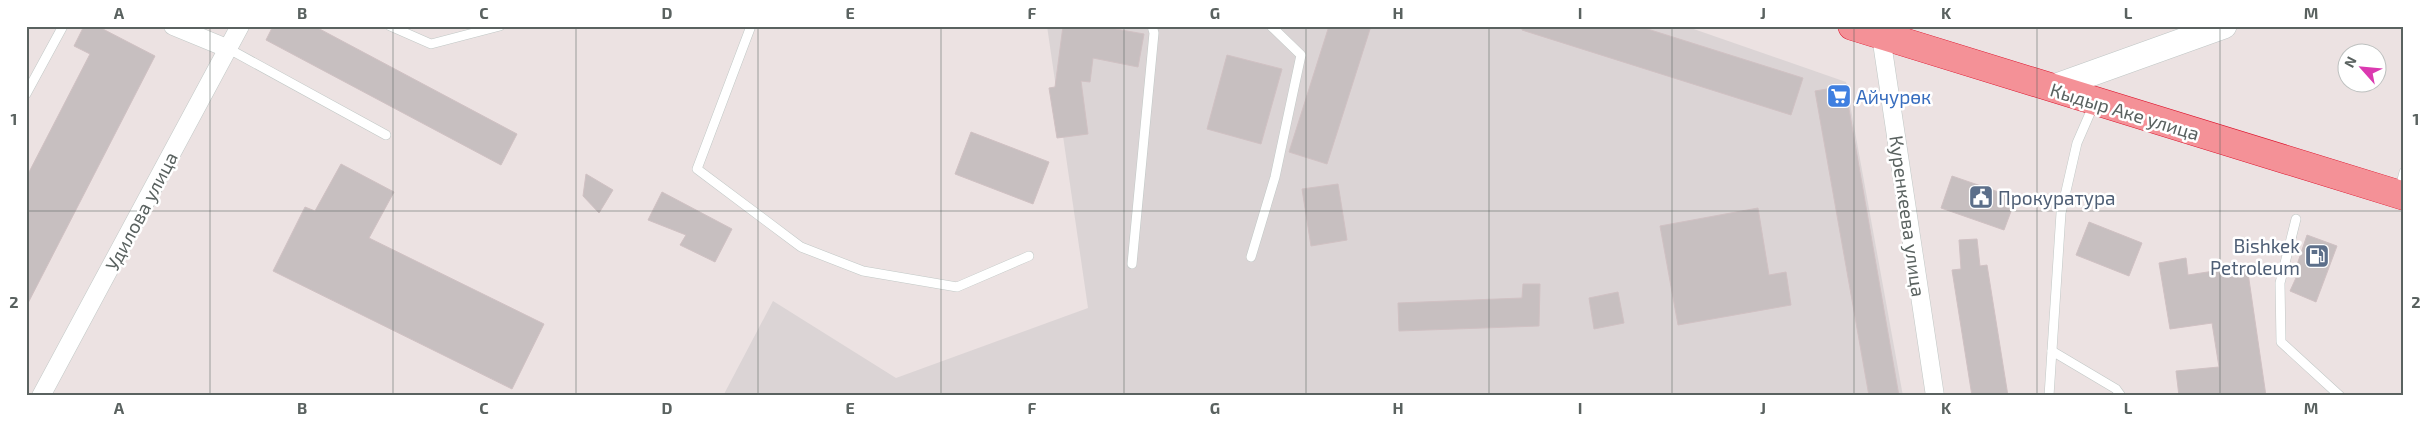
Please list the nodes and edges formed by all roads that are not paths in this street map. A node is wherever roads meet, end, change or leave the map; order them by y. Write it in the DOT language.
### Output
graph roads {
  1 [pos="63,26"];
  2 [pos="173,26"];
  3 [pos="240,26"];
  4 [pos="390,26"];
  5 [pos="500,26"];
  6 [pos="751,26"];
  7 [pos="1152,26"];
  8 [pos="1271,26"];
  9 [pos="1852,26"];
  10 [pos="2224,26"];
  11 [pos="1882,36"];
  12 [pos="229,49"];
  13 [pos="2051,88"];
  14 [pos="26,94"];
  15 [pos="2095,101"];
  16 [pos="386,135"];
  17 [pos="2402,190"];
  18 [pos="2296,219"];
  19 [pos="1029,256"];
  20 [pos="1251,257"];
  21 [pos="1132,264"];
  22 [pos="2052,351"];
  23 [pos="41,396"];
  24 [pos="1935,396"];
  25 [pos="2049,396"];
  26 [pos="2121,396"];
  27 [pos="2340,396"];
  1 -- 14 [label="lane"];
  2 -- 12 [label="street"];
  3 -- 12 [label="street, Удилова улица"];
  4 -- 5 [label="lane"];
  6 -- 19 [label="lane"];
  7 -- 21 [label="lane"];
  8 -- 20 [label="lane"];
  9 -- 11 [label="highway, Кыдыр Аке улица"];
  10 -- 13 [label="main road"];
  11 -- 13 [label="highway, Кыдыр Аке улица"];
  11 -- 24 [label="street, Куренкеева улица"];
  12 -- 16 [label="lane"];
  12 -- 23 [label="street, Удилова улица"];
  13 -- 15 [label="highway, Кыдыр Аке улица"];
  15 -- 17 [label="highway, Кыдыр Аке улица"];
  15 -- 22 [label="lane"];
  18 -- 27 [label="lane"];
  22 -- 25 [label="lane"];
  22 -- 26 [label="lane"];
}
